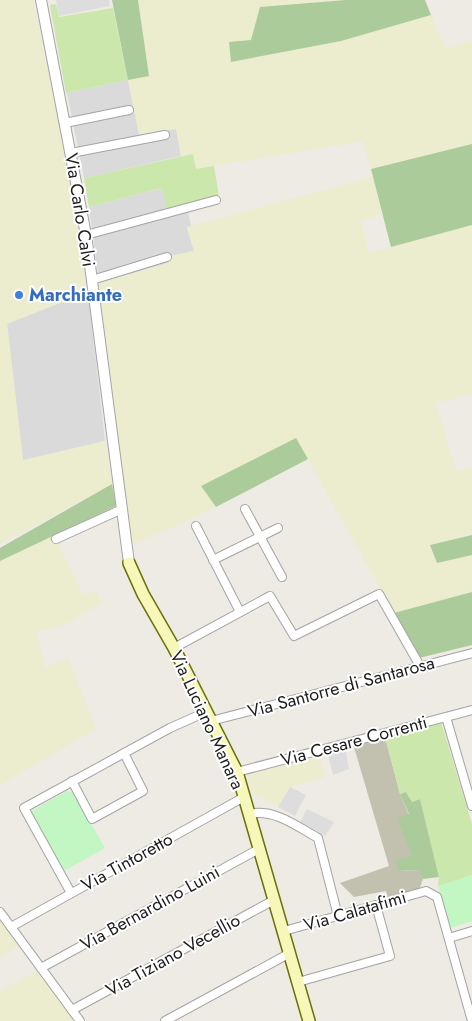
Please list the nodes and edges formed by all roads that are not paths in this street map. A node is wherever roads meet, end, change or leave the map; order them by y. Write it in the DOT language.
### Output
graph roads {
  1 [pos="43,0"];
  2 [pos="129,110"];
  3 [pos="65,123"];
  4 [pos="165,134"];
  5 [pos="71,153"];
  6 [pos="216,200"];
  7 [pos="86,235"];
  8 [pos="167,258"];
  9 [pos="92,280"];
  10 [pos="245,509"];
  11 [pos="120,510"];
  12 [pos="196,526"];
  13 [pos="278,528"];
  14 [pos="259,537"];
  15 [pos="56,540"];
  16 [pos="213,560"];
  17 [pos="129,563"];
  18 [pos="282,577"];
  19 [pos="240,612"];
  20 [pos="174,648"];
  21 [pos="472,653"];
  22 [pos="420,666"];
  23 [pos="472,710"];
  24 [pos="208,716"];
  25 [pos="446,717"];
  26 [pos="124,753"];
  27 [pos="236,772"];
  28 [pos="72,781"];
  29 [pos="244,797"];
  30 [pos="472,806"];
  31 [pos="249,814"];
  32 [pos="259,849"];
  33 [pos="71,893"];
  34 [pos="274,900"];
  35 [pos="376,905"];
  36 [pos="0,912"];
  37 [pos="338,916"];
  38 [pos="11,927"];
  39 [pos="284,931"];
  40 [pos="472,931"];
  41 [pos="449,938"];
  42 [pos="290,953"];
  43 [pos="41,968"];
  44 [pos="298,982"];
  45 [pos="72,1010"];
  46 [pos="80,1021"];
  47 [pos="165,1021"];
  48 [pos="309,1021"];
  49 [pos="472,1021"];
  1 -- 3 [label="street, Via Carlo Calvi"];
  2 -- 3 [label="street"];
  3 -- 5 [label="street, Via Carlo Calvi"];
  4 -- 5 [label="street"];
  5 -- 7 [label="street, Via Carlo Calvi"];
  6 -- 7 [label="street"];
  7 -- 9 [label="street, Via Carlo Calvi"];
  8 -- 9 [label="street"];
  9 -- 11 [label="street, Via Carlo Calvi"];
  10 -- 14 [label="street"];
  11 -- 15 [label="street"];
  11 -- 17 [label="street, Via Luciano Manara"];
  12 -- 16 [label="street"];
  13 -- 14 [label="street"];
  14 -- 16 [label="street"];
  14 -- 18 [label="street"];
  16 -- 19 [label="street"];
  17 -- 20 [label="main road, Via Luciano Manara"];
  19 -- 20 [label="street"];
  19 -- 22 [label="street"];
  20 -- 24 [label="main road, Via Luciano Manara"];
  21 -- 22 [label="street, Via Santorre di Santarosa"];
  22 -- 24 [label="street, Via Santorre di Santarosa"];
  23 -- 25 [label="street, Via Cesare Correnti"];
  24 -- 26 [label="street, Via Santorre di Santarosa"];
  24 -- 27 [label="main road, Via Luciano Manara"];
  25 -- 27 [label="street, Via Cesare Correnti"];
  25 -- 30 [label="street"];
  26 -- 28 [label="street, Via Santorre di Santarosa"];
  26 -- 28 [label="street"];
  27 -- 29 [label="main road, Via Luciano Manara"];
  28 -- 33 [label="street, Via Santorre di Santarosa"];
  29 -- 31 [label="main road, Via Luciano Manara"];
  29 -- 33 [label="street, Via Tintoretto"];
  31 -- 32 [label="main road, Via Luciano Manara"];
  31 -- 37 [label="street"];
  32 -- 34 [label="main road, Via Luciano Manara"];
  32 -- 43 [label="street, Via Bernardino Luini"];
  33 -- 38 [label="street, Via Tintoretto"];
  34 -- 39 [label="main road, Via Luciano Manara"];
  34 -- 45 [label="street, Via Tiziano Vecellio"];
  35 -- 37 [label="street, Via Calatafimi"];
  35 -- 41 [label="street, Via Calatafimi"];
  35 -- 44 [label="street"];
  36 -- 38 [label="street"];
  37 -- 39 [label="street, Via Calatafimi"];
  38 -- 43 [label="street"];
  39 -- 42 [label="main road, Via Luciano Manara"];
  40 -- 41 [label="street"];
  41 -- 49 [label="street"];
  42 -- 44 [label="main road, Via Luciano Manara"];
  42 -- 47 [label="street"];
  43 -- 45 [label="street"];
  44 -- 48 [label="main road, Via Luciano Manara"];
  45 -- 46 [label="street"];
}
